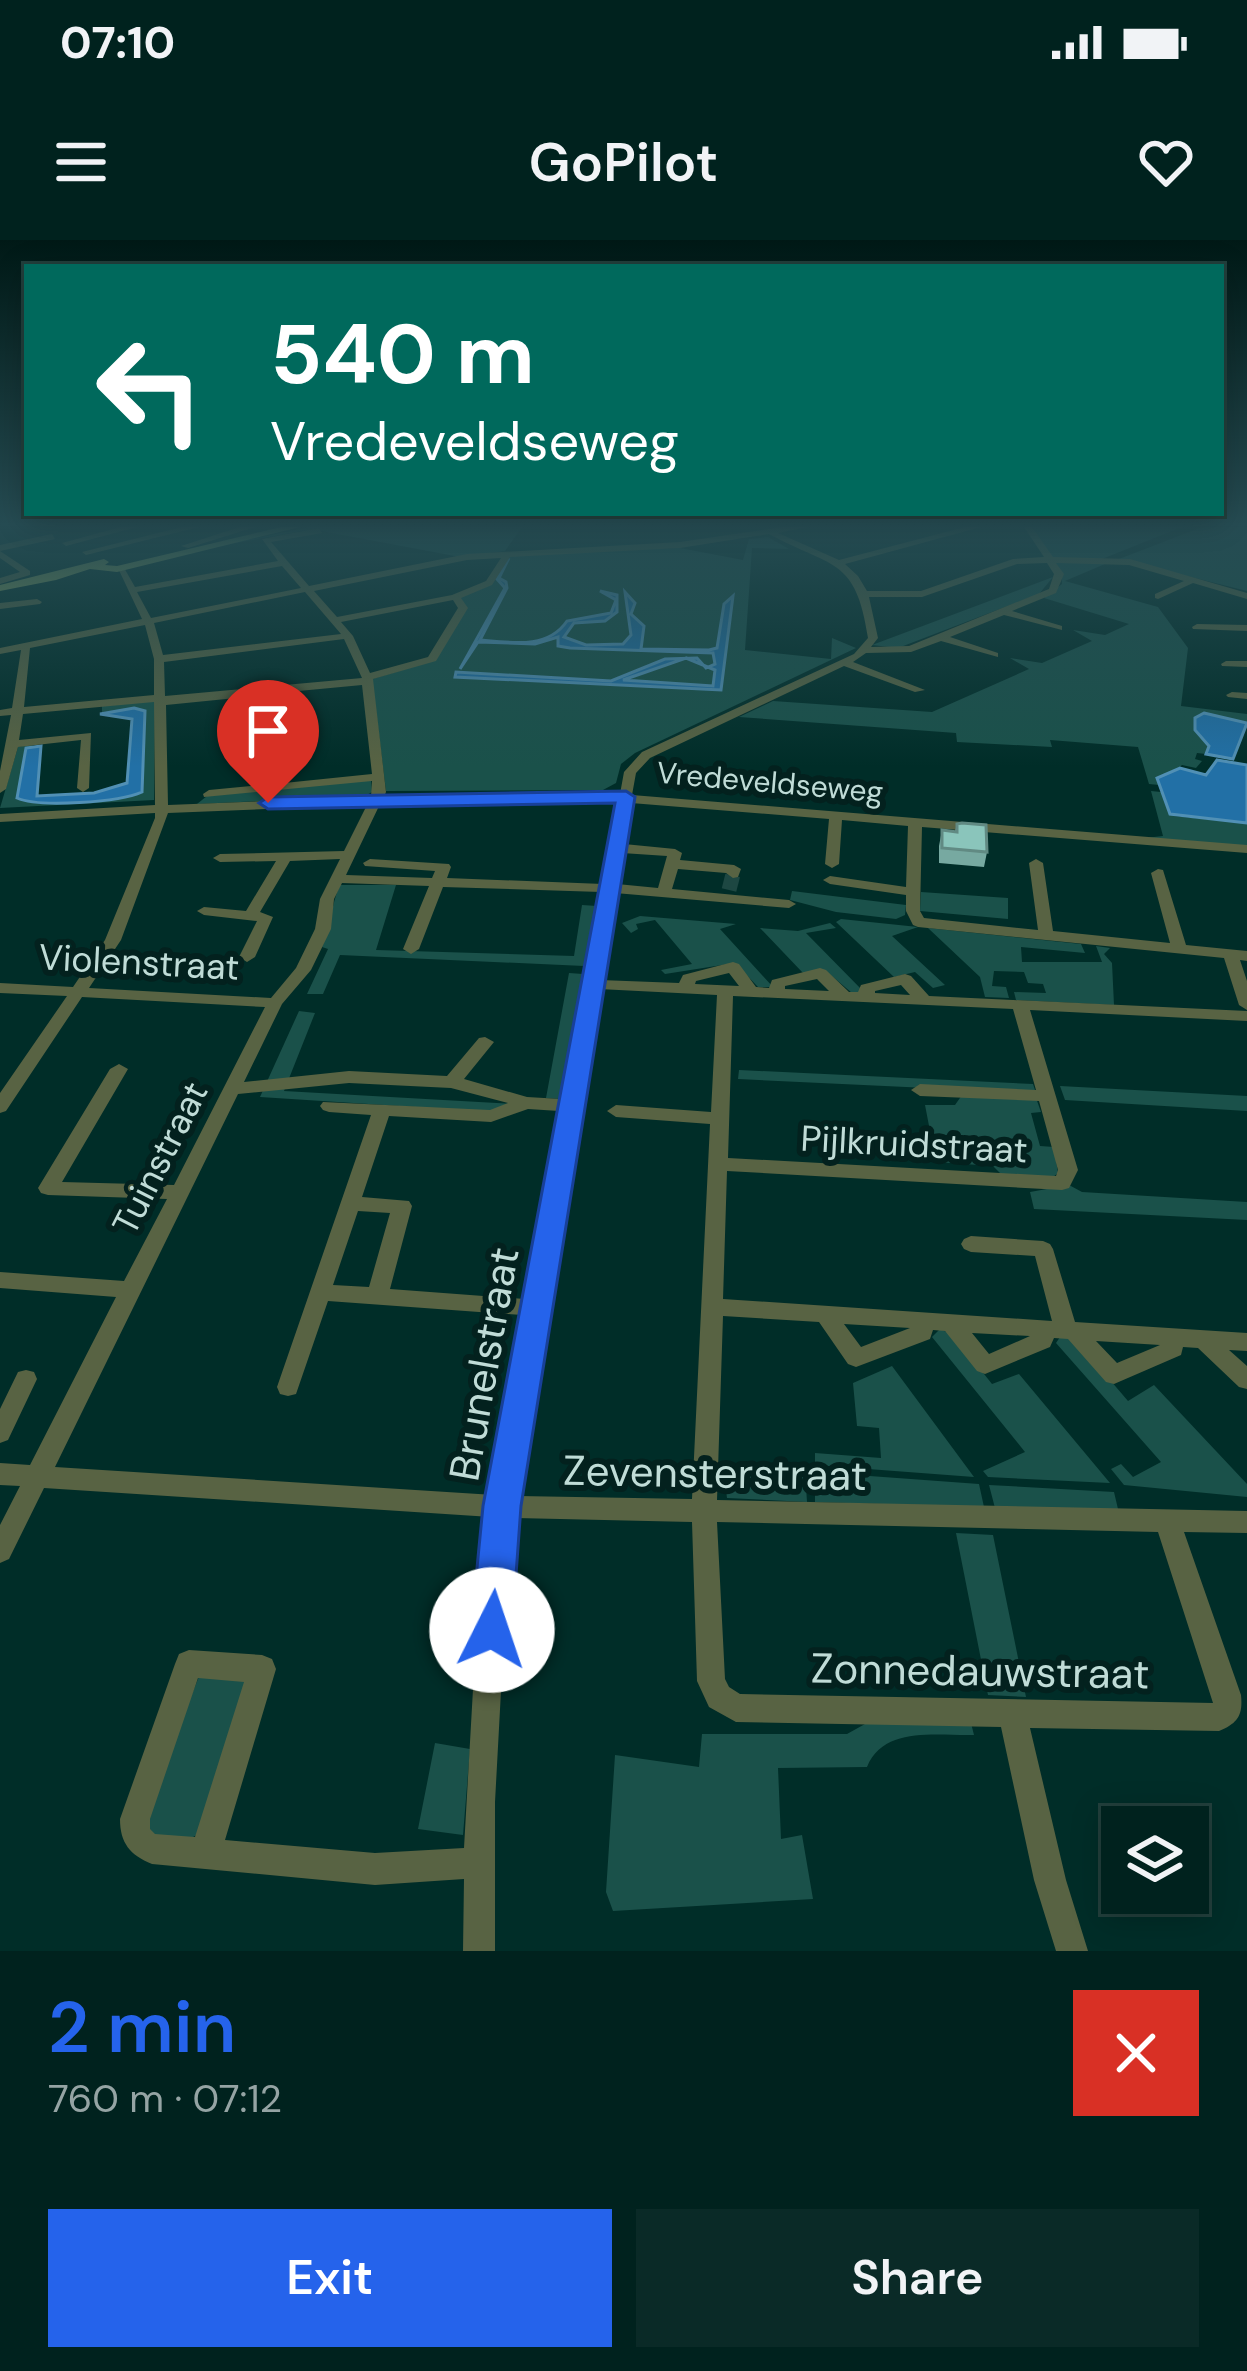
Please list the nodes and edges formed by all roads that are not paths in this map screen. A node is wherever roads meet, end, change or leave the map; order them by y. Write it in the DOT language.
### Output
graph roads {
  1 [pos="141,607"];
  2 [pos="227,607"];
  3 [pos="325,607"];
  4 [pos="405,607"];
  5 [pos="462,607"];
  6 [pos="869,607"];
  7 [pos="1016,607"];
  8 [pos="1005,612"];
  9 [pos="338,620"];
  10 [pos="149,623"];
  11 [pos="1058,628"];
  12 [pos="1196,628"];
  13 [pos="1247,628"];
  14 [pos="348,636"];
  15 [pos="940,638"];
  16 [pos="26,649"];
  17 [pos="868,650"];
  18 [pos="0,651"];
  19 [pos="994,656"];
  20 [pos="159,659"];
  21 [pos="845,663"];
  22 [pos="1226,664"];
  23 [pos="1247,664"];
  24 [pos="367,679"];
  25 [pos="261,690"];
  26 [pos="919,690"];
  27 [pos="1232,695"];
  28 [pos="1247,696"];
  29 [pos="160,700"];
  30 [pos="18,712"];
  31 [pos="0,713"];
  32 [pos="8,753"];
  33 [pos="378,777"];
  34 [pos="278,787"];
  35 [pos="82,788"];
  36 [pos="0,789"];
  37 [pos="209,794"];
  38 [pos="626,797"];
  39 [pos="377,800"];
  40 [pos="163,809"];
  41 [pos="836,814"];
  42 [pos="0,818"];
  43 [pos="915,825"];
  44 [pos="617,848"];
  45 [pos="1247,853"];
  46 [pos="349,856"];
  47 [pos="285,857"];
  48 [pos="220,858"];
  49 [pos="370,863"];
  50 [pos="1036,863"];
  51 [pos="672,864"];
  52 [pos="1158,873"];
  53 [pos="338,879"];
  54 [pos="439,884"];
  55 [pos="730,887"];
  56 [pos="608,892"];
  57 [pos="664,892"];
  58 [pos="914,892"];
  59 [pos="789,904"];
  60 [pos="204,911"];
  61 [pos="252,914"];
  62 [pos="1046,934"];
  63 [pos="1179,948"];
  64 [pos="411,950"];
  65 [pos="1238,955"];
  66 [pos="248,957"];
  67 [pos="593,984"];
  68 [pos="0,988"];
  69 [pos="686,988"];
  70 [pos="725,990"];
  71 [pos="751,992"];
  72 [pos="82,993"];
  73 [pos="274,1003"];
  74 [pos="1020,1004"];
  75 [pos="1247,1005"];
  76 [pos="1247,1016"];
  77 [pos="485,1042"];
  78 [pos="118,1069"];
  79 [pos="452,1082"];
  80 [pos="232,1089"];
  81 [pos="920,1090"];
  82 [pos="1047,1096"];
  83 [pos="527,1103"];
  84 [pos="329,1106"];
  85 [pos="571,1106"];
  86 [pos="0,1107"];
  87 [pos="382,1110"];
  88 [pos="616,1111"];
  89 [pos="719,1119"];
  90 [pos="718,1165"];
  91 [pos="179,1192"];
  92 [pos="351,1204"];
  93 [pos="970,1244"];
  94 [pos="0,1280"];
  95 [pos="131,1290"];
  96 [pos="319,1292"];
  97 [pos="377,1296"];
  98 [pos="536,1307"];
  99 [pos="712,1307"];
  100 [pos="826,1316"];
  101 [pos="922,1323"];
  102 [pos="952,1324"];
  103 [pos="1062,1330"];
  104 [pos="1169,1338"];
  105 [pos="1202,1339"];
  106 [pos="1247,1342"];
  107 [pos="26,1379"];
  108 [pos="1247,1380"];
  109 [pos="288,1387"];
  110 [pos="0,1433"];
  111 [pos="0,1474"];
  112 [pos="38,1474"];
  113 [pos="502,1506"];
  114 [pos="704,1512"];
  115 [pos="1167,1520"];
  116 [pos="1247,1522"];
  117 [pos="0,1551"];
  118 [pos="1013,1714"];
  119 [pos="206,1852"];
  120 [pos="476,1863"];
  121 [pos="479,1951"];
  122 [pos="1072,1951"];
  1 -- 10 [label="street"];
  2 -- 10 [label="street"];
  3 -- 9 [label="street"];
  4 -- 9 [label="street"];
  5 -- 24 [label="street"];
  6 -- 17 [label="street"];
  7 -- 8 [label="street"];
  8 -- 11 [label="street"];
  8 -- 15 [label="street"];
  9 -- 14 [label="street"];
  10 -- 16 [label="street"];
  10 -- 20 [label="street"];
  12 -- 13 [label="street"];
  14 -- 20 [label="street"];
  14 -- 24 [label="street"];
  15 -- 17 [label="street"];
  15 -- 19 [label="street"];
  16 -- 18 [label="street"];
  16 -- 30 [label="street"];
  17 -- 21 [label="street"];
  20 -- 29 [label="street"];
  21 -- 26 [label="street"];
  21 -- 38 [label="street"];
  22 -- 23 [label="street"];
  24 -- 25 [label="street"];
  24 -- 33 [label="street"];
  25 -- 29 [label="street"];
  25 -- 34 [label="street"];
  27 -- 28 [label="street"];
  29 -- 30 [label="street"];
  29 -- 40 [label="street"];
  30 -- 31 [label="street"];
  30 -- 32 [label="street"];
  32 -- 35 [label="street"];
  32 -- 36 [label="street"];
  33 -- 34 [label="street"];
  33 -- 39 [label="street"];
  34 -- 37 [label="street"];
  38 -- 39 [label="street, Vredeveldseweg"];
  38 -- 41 [label="street, Vredeveldseweg"];
  38 -- 44 [label="street, Brunelstraat"];
  39 -- 40 [label="street, Vredeveldseweg"];
  39 -- 46 [label="street, Tuinstraat"];
  40 -- 42 [label="street, Vredeveldseweg"];
  40 -- 72 [label="street"];
  41 -- 43 [label="street, Vredeveldseweg"];
  41 -- 58 [label="street"];
  43 -- 45 [label="street, Vredeveldseweg"];
  43 -- 58 [label="street"];
  44 -- 51 [label="street"];
  44 -- 56 [label="street, Brunelstraat"];
  46 -- 47 [label="street"];
  46 -- 53 [label="street, Tuinstraat"];
  47 -- 48 [label="street"];
  47 -- 61 [label="street"];
  49 -- 54 [label="street"];
  50 -- 62 [label="street"];
  51 -- 55 [label="street"];
  51 -- 57 [label="street"];
  52 -- 63 [label="street"];
  53 -- 54 [label="street"];
  53 -- 73 [label="street, Tuinstraat"];
  54 -- 56 [label="street"];
  54 -- 64 [label="street"];
  55 -- 57 [label="street"];
  55 -- 59 [label="street"];
  56 -- 57 [label="street"];
  56 -- 67 [label="street, Brunelstraat"];
  58 -- 62 [label="street"];
  60 -- 61 [label="street"];
  61 -- 66 [label="street"];
  62 -- 63 [label="street"];
  63 -- 65 [label="street"];
  65 -- 75 [label="street"];
  67 -- 69 [label="street"];
  67 -- 85 [label="street, Brunelstraat"];
  68 -- 72 [label="street, Violenstraat"];
  69 -- 70 [label="street"];
  69 -- 71 [label="street"];
  70 -- 71 [label="street"];
  70 -- 89 [label="street"];
  71 -- 74 [label="street"];
  72 -- 73 [label="street, Violenstraat"];
  72 -- 86 [label="street"];
  73 -- 80 [label="street, Tuinstraat"];
  74 -- 76 [label="street"];
  74 -- 82 [label="street, Pijlkruidstraat"];
  77 -- 79 [label="street"];
  78 -- 91 [label="street"];
  79 -- 80 [label="street"];
  79 -- 83 [label="street"];
  80 -- 91 [label="street, Tuinstraat"];
  81 -- 82 [label="street"];
  82 -- 90 [label="street, Pijlkruidstraat"];
  83 -- 85 [label="street"];
  83 -- 87 [label="street"];
  84 -- 87 [label="street"];
  85 -- 98 [label="street, Brunelstraat"];
  87 -- 92 [label="street"];
  88 -- 89 [label="street"];
  89 -- 90 [label="street"];
  90 -- 99 [label="street"];
  91 -- 95 [label="street, Tuinstraat"];
  92 -- 96 [label="street"];
  92 -- 97 [label="street"];
  93 -- 103 [label="street"];
  94 -- 95 [label="street"];
  95 -- 112 [label="street, Tuinstraat"];
  96 -- 97 [label="street"];
  96 -- 109 [label="street"];
  97 -- 98 [label="street"];
  98 -- 113 [label="street, Brunelstraat"];
  99 -- 100 [label="street"];
  99 -- 114 [label="street"];
  100 -- 101 [label="street"];
  100 -- 101 [label="street"];
  101 -- 102 [label="street"];
  102 -- 103 [label="street"];
  102 -- 103 [label="street"];
  103 -- 104 [label="street"];
  103 -- 104 [label="street"];
  104 -- 105 [label="street"];
  105 -- 106 [label="street"];
  105 -- 108 [label="street"];
  107 -- 110 [label="street"];
  111 -- 112 [label="street, Zevensterstraat"];
  112 -- 113 [label="street, Zevensterstraat"];
  112 -- 117 [label="street, Tuinstraat"];
  113 -- 114 [label="street, Zevensterstraat"];
  113 -- 120 [label="street, Brunelstraat"];
  114 -- 115 [label="street, Zevensterstraat"];
  114 -- 118 [label="street, Zonnedauwstraat"];
  115 -- 116 [label="street, Zevensterstraat"];
  115 -- 118 [label="street, Zonnedauwstraat"];
  118 -- 122 [label="street"];
  119 -- 119 [label="street"];
  119 -- 120 [label="street"];
  120 -- 121 [label="street, Brunelstraat"];
}
